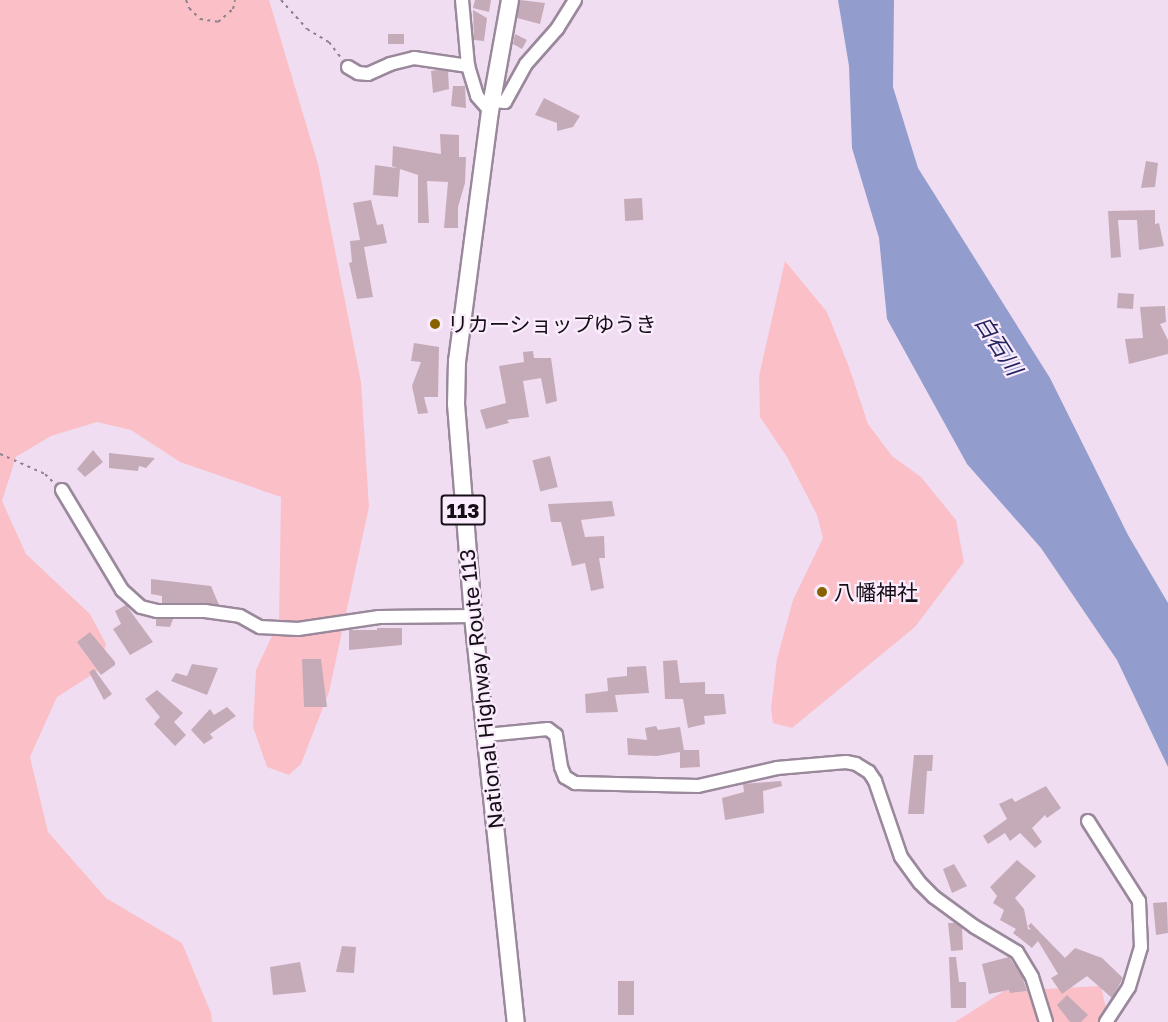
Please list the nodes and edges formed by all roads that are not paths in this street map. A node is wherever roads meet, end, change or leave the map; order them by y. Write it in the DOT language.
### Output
graph roads {
  1 [pos="462,0"];
  2 [pos="510,0"];
  3 [pos="575,0"];
  4 [pos="468,66"];
  5 [pos="348,67"];
  6 [pos="491,106"];
  7 [pos="62,490"];
  8 [pos="473,616"];
  9 [pos="486,735"];
  10 [pos="1088,821"];
  11 [pos="516,1022"];
  12 [pos="1046,1022"];
  13 [pos="1106,1022"];
  1 -- 4 [label="street"];
  2 -- 6 [label="highway, National Highway Route 113 / 113"];
  3 -- 6 [label="street"];
  4 -- 5 [label="street"];
  4 -- 6 [label="street"];
  6 -- 8 [label="highway, National Highway Route 113 / 113"];
  7 -- 8 [label="street"];
  8 -- 9 [label="highway, National Highway Route 113 / 113"];
  9 -- 11 [label="highway, National Highway Route 113 / 113"];
  9 -- 12 [label="street"];
  10 -- 13 [label="street"];
}
